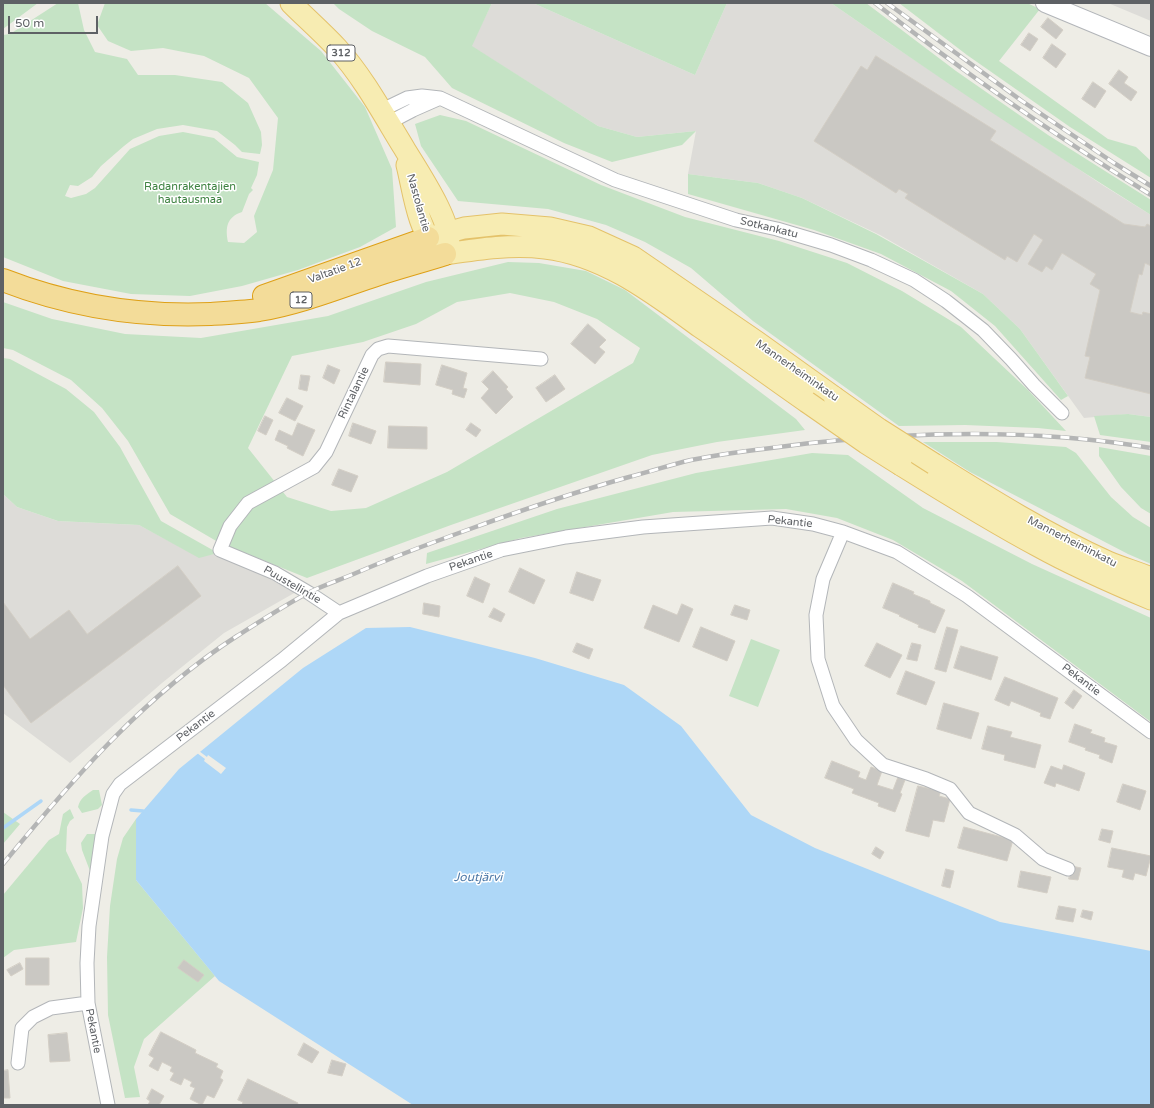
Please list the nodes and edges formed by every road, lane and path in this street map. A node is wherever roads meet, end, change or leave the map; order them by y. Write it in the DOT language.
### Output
graph roads {
  1 [pos="291,3"];
  2 [pos="1045,3"];
  3 [pos="1151,47"];
  4 [pos="386,116"];
  5 [pos="438,235"];
  6 [pos="445,254"];
  7 [pos="3,280"];
  8 [pos="194,315"];
  9 [pos="541,359"];
  10 [pos="1062,413"];
  11 [pos="843,532"];
  12 [pos="220,550"];
  13 [pos="1151,578"];
  14 [pos="1151,600"];
  15 [pos="340,613"];
  16 [pos="1151,732"];
  17 [pos="1068,869"];
  18 [pos="88,1003"];
  19 [pos="18,1063"];
  20 [pos="108,1105"];
  1 -- 4 [label="main road, Nastolantie / 312"];
  2 -- 3 [label="street"];
  4 -- 5 [label="main road, Nastolantie / 312"];
  4 -- 10 [label="street, Sotkankatu"];
  5 -- 6 [label="main road, Nastolantie / 312"];
  5 -- 8 [label="highway, Valtatie 12 / 12"];
  5 -- 13 [label="main road, Mannerheiminkatu, bridge"];
  6 -- 8 [label="highway, Valtatie 12 / 12"];
  6 -- 14 [label="main road, Mannerheiminkatu, bridge"];
  7 -- 8 [label="highway, Valtatie 12 / 12"];
  9 -- 12 [label="street, Rintalantie"];
  11 -- 15 [label="street, Pekantie"];
  11 -- 16 [label="street, Pekantie"];
  11 -- 17 [label="street"];
  12 -- 15 [label="street, Puustellintie"];
  15 -- 18 [label="street, Pekantie"];
  18 -- 19 [label="street"];
  18 -- 20 [label="street, Pekantie"];
}
